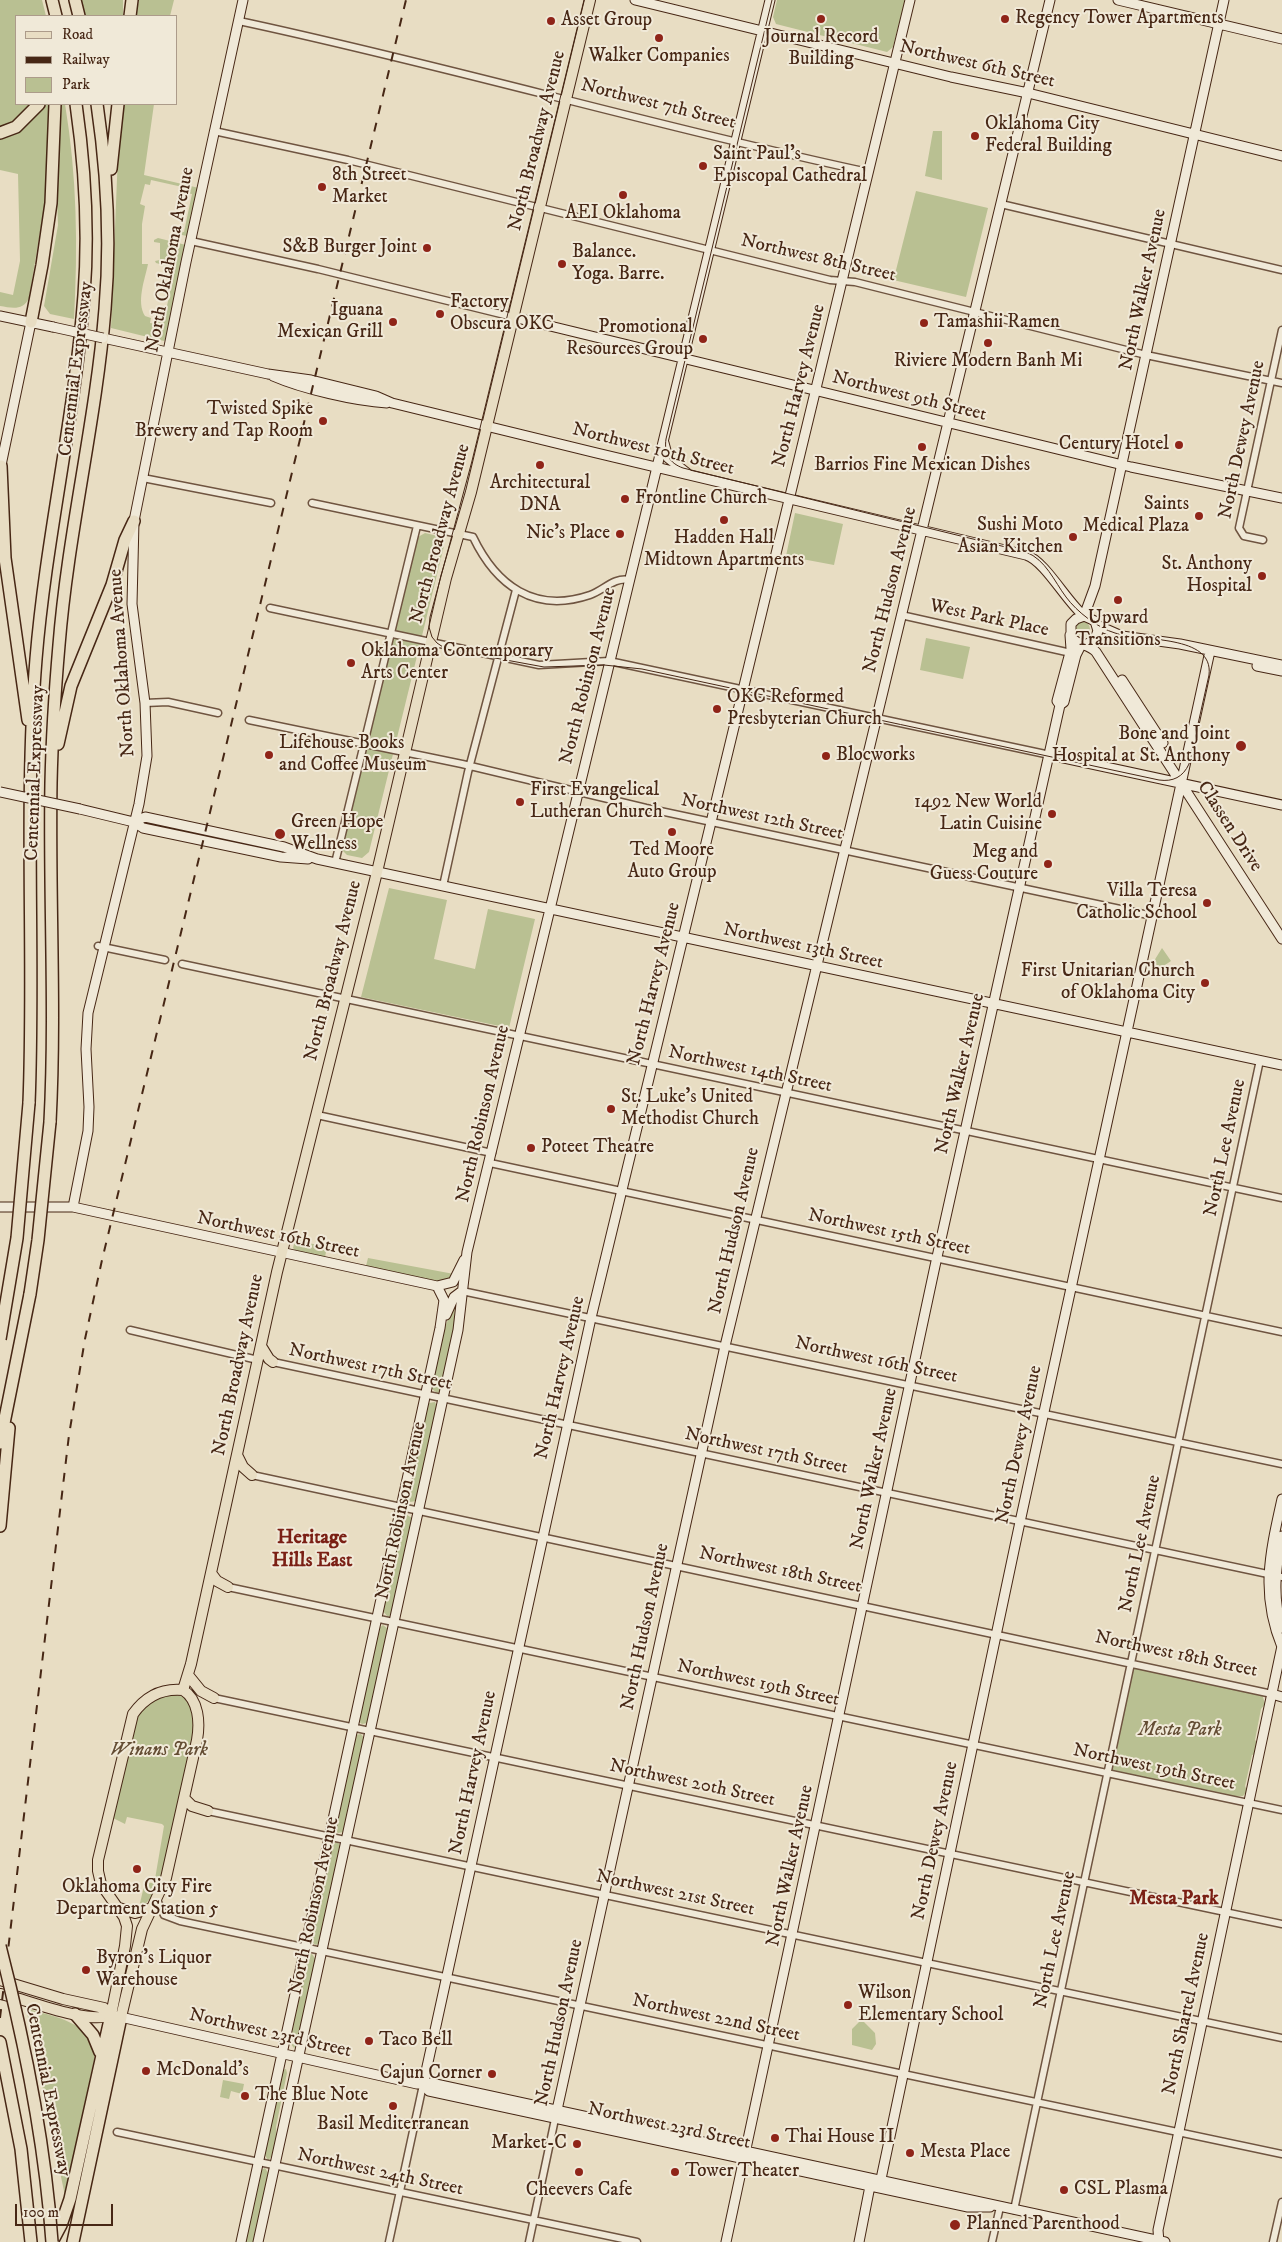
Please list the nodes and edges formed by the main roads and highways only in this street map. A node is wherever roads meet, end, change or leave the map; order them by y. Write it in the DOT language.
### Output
graph roads {
  1 [pos="52,0"];
  2 [pos="75,0"];
  3 [pos="132,0"];
  4 [pos="590,0"];
  5 [pos="56,15"];
  6 [pos="79,15"];
  7 [pos="130,15"];
  8 [pos="38,105"];
  9 [pos="55,105"];
  10 [pos="76,105"];
  11 [pos="97,105"];
  12 [pos="118,105"];
  13 [pos="0,133"];
  14 [pos="108,223"];
  15 [pos="31,322"];
  16 [pos="0,468"];
  17 [pos="134,522"];
  18 [pos="31,737"];
  19 [pos="51,782"];
  20 [pos="0,1339"];
  21 [pos="261,1346"];
  22 [pos="273,1362"];
  23 [pos="13,1384"];
  24 [pos="0,1443"];
  25 [pos="237,1455"];
  26 [pos="252,1475"];
  27 [pos="0,1526"];
  28 [pos="211,1573"];
  29 [pos="228,1587"];
  30 [pos="188,1675"];
  31 [pos="183,1690"];
  32 [pos="214,1698"];
  33 [pos="184,1798"];
  34 [pos="208,1810"];
  35 [pos="119,1908"];
  36 [pos="149,1909"];
  37 [pos="0,1946"];
  38 [pos="0,1980"];
  39 [pos="0,1994"];
  40 [pos="75,2014"];
  41 [pos="116,2016"];
  42 [pos="0,2042"];
  43 [pos="101,2054"];
  44 [pos="31,2242"];
  45 [pos="52,2242"];
  46 [pos="73,2242"];
  1 -- 5 [label="highway"];
  2 -- 6 [label="highway"];
  3 -- 7 [label="highway"];
  4 -- 21 [label="main road, North Broadway Avenue"];
  8 -- 13 [label="highway"];
  9 -- 15 [label="highway"];
  10 -- 18 [label="highway, Centennial Expressway"];
  11 -- 14 [label="highway, Centennial Expressway"];
  12 -- 14 [label="highway"];
  14 -- 19 [label="highway, Centennial Expressway"];
  16 -- 18 [label="highway"];
  17 -- 19 [label="highway"];
  18 -- 20 [label="highway, Centennial Expressway, bridge"];
  19 -- 23 [label="highway, Centennial Expressway, bridge"];
  21 -- 22 [label="main road"];
  21 -- 25 [label="main road, North Broadway Avenue"];
  23 -- 24 [label="highway, Centennial Expressway"];
  23 -- 27 [label="highway"];
  25 -- 26 [label="main road"];
  25 -- 28 [label="main road, North Broadway Avenue"];
  28 -- 29 [label="main road"];
  28 -- 30 [label="main road, North Broadway Avenue"];
  30 -- 31 [label="main road, North Broadway Avenue"];
  30 -- 32 [label="main road"];
  31 -- 33 [label="main road"];
  31 -- 35 [label="main road"];
  33 -- 34 [label="main road"];
  33 -- 36 [label="main road"];
  35 -- 36 [label="main road"];
  35 -- 41 [label="main road"];
  36 -- 41 [label="main road"];
  37 -- 45 [label="highway, Centennial Expressway, bridge"];
  38 -- 41 [label="main road"];
  39 -- 40 [label="main road"];
  40 -- 41 [label="main road"];
  40 -- 43 [label="highway"];
  41 -- 43 [label="highway"];
  41 -- 46 [label="highway"];
  42 -- 44 [label="highway, Centennial Expressway"];
  43 -- 45 [label="highway"];
}
